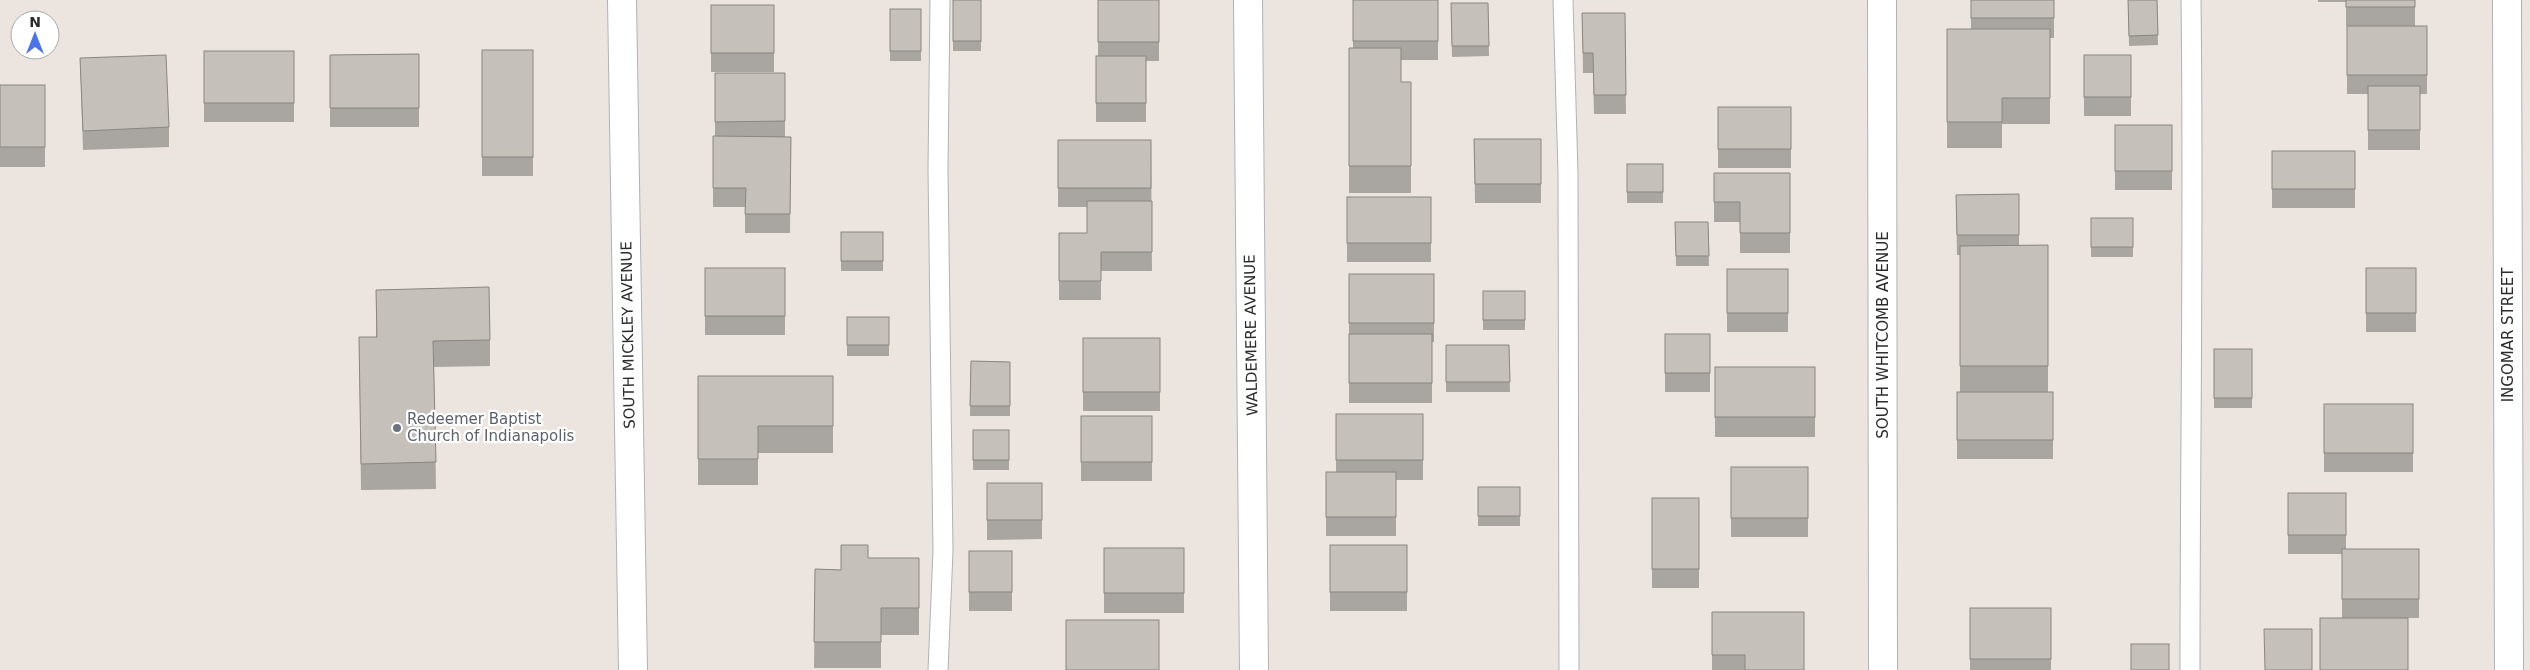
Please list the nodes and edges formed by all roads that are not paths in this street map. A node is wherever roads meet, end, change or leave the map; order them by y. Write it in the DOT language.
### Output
graph roads {
  1 [pos="622,0"];
  2 [pos="940,0"];
  3 [pos="1248,0"];
  4 [pos="1563,0"];
  5 [pos="1882,0"];
  6 [pos="2191,0"];
  7 [pos="2507,0"];
  8 [pos="633,670"];
  9 [pos="938,670"];
  10 [pos="1254,670"];
  11 [pos="1569,670"];
  12 [pos="1883,670"];
  13 [pos="2190,670"];
  14 [pos="2509,670"];
  1 -- 8 [label="street, SOUTH MICKLEY AVENUE"];
  2 -- 9 [label="lane"];
  3 -- 10 [label="street, WALDEMERE AVENUE"];
  4 -- 11 [label="lane"];
  5 -- 12 [label="street, SOUTH WHITCOMB AVENUE"];
  6 -- 13 [label="lane"];
  7 -- 14 [label="street, INGOMAR STREET"];
}
